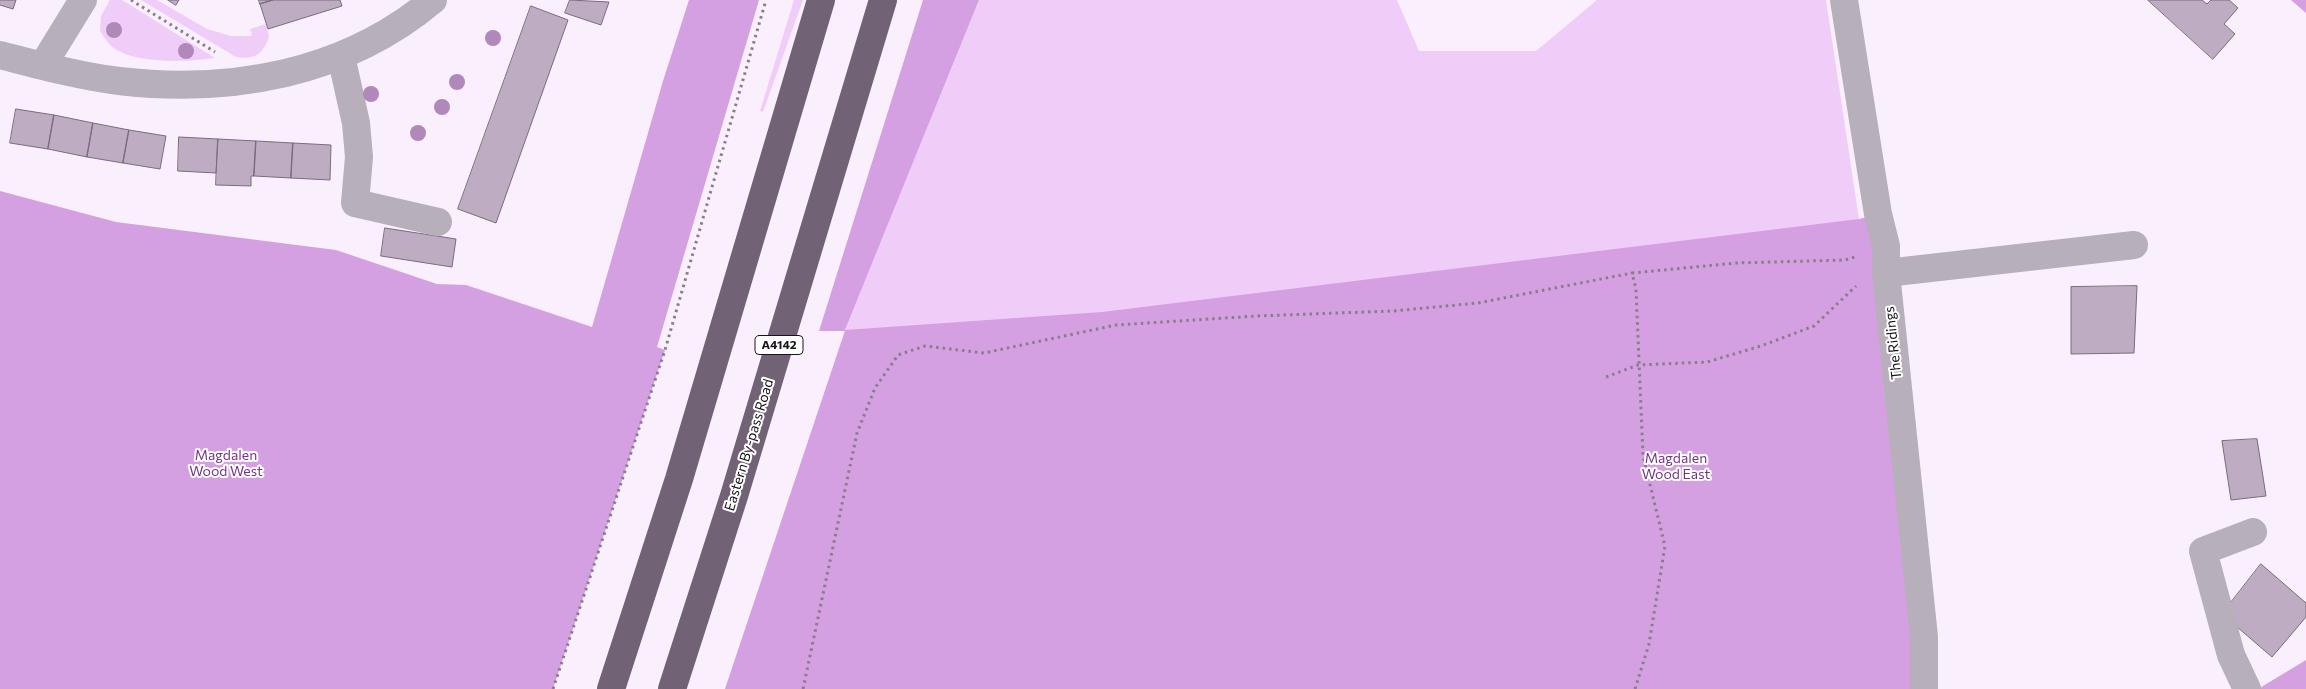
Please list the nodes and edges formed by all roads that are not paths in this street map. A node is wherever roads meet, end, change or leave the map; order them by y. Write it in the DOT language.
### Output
graph roads {
  1 [pos="83,0"];
  2 [pos="434,0"];
  3 [pos="821,0"];
  4 [pos="883,0"];
  5 [pos="1844,0"];
  6 [pos="0,55"];
  7 [pos="341,56"];
  8 [pos="43,66"];
  9 [pos="438,222"];
  10 [pos="2134,246"];
  11 [pos="1886,273"];
  12 [pos="2253,532"];
  13 [pos="611,689"];
  14 [pos="672,689"];
  15 [pos="1924,689"];
  16 [pos="2247,689"];
  1 -- 8 [label="street"];
  2 -- 7 [label="street"];
  3 -- 13 [label="highway"];
  4 -- 14 [label="highway, Eastern By-pass Road / A4142"];
  5 -- 11 [label="street, The Ridings"];
  6 -- 8 [label="street"];
  7 -- 8 [label="street"];
  7 -- 9 [label="street"];
  10 -- 11 [label="street"];
  11 -- 15 [label="street, The Ridings"];
  12 -- 16 [label="street"];
}
